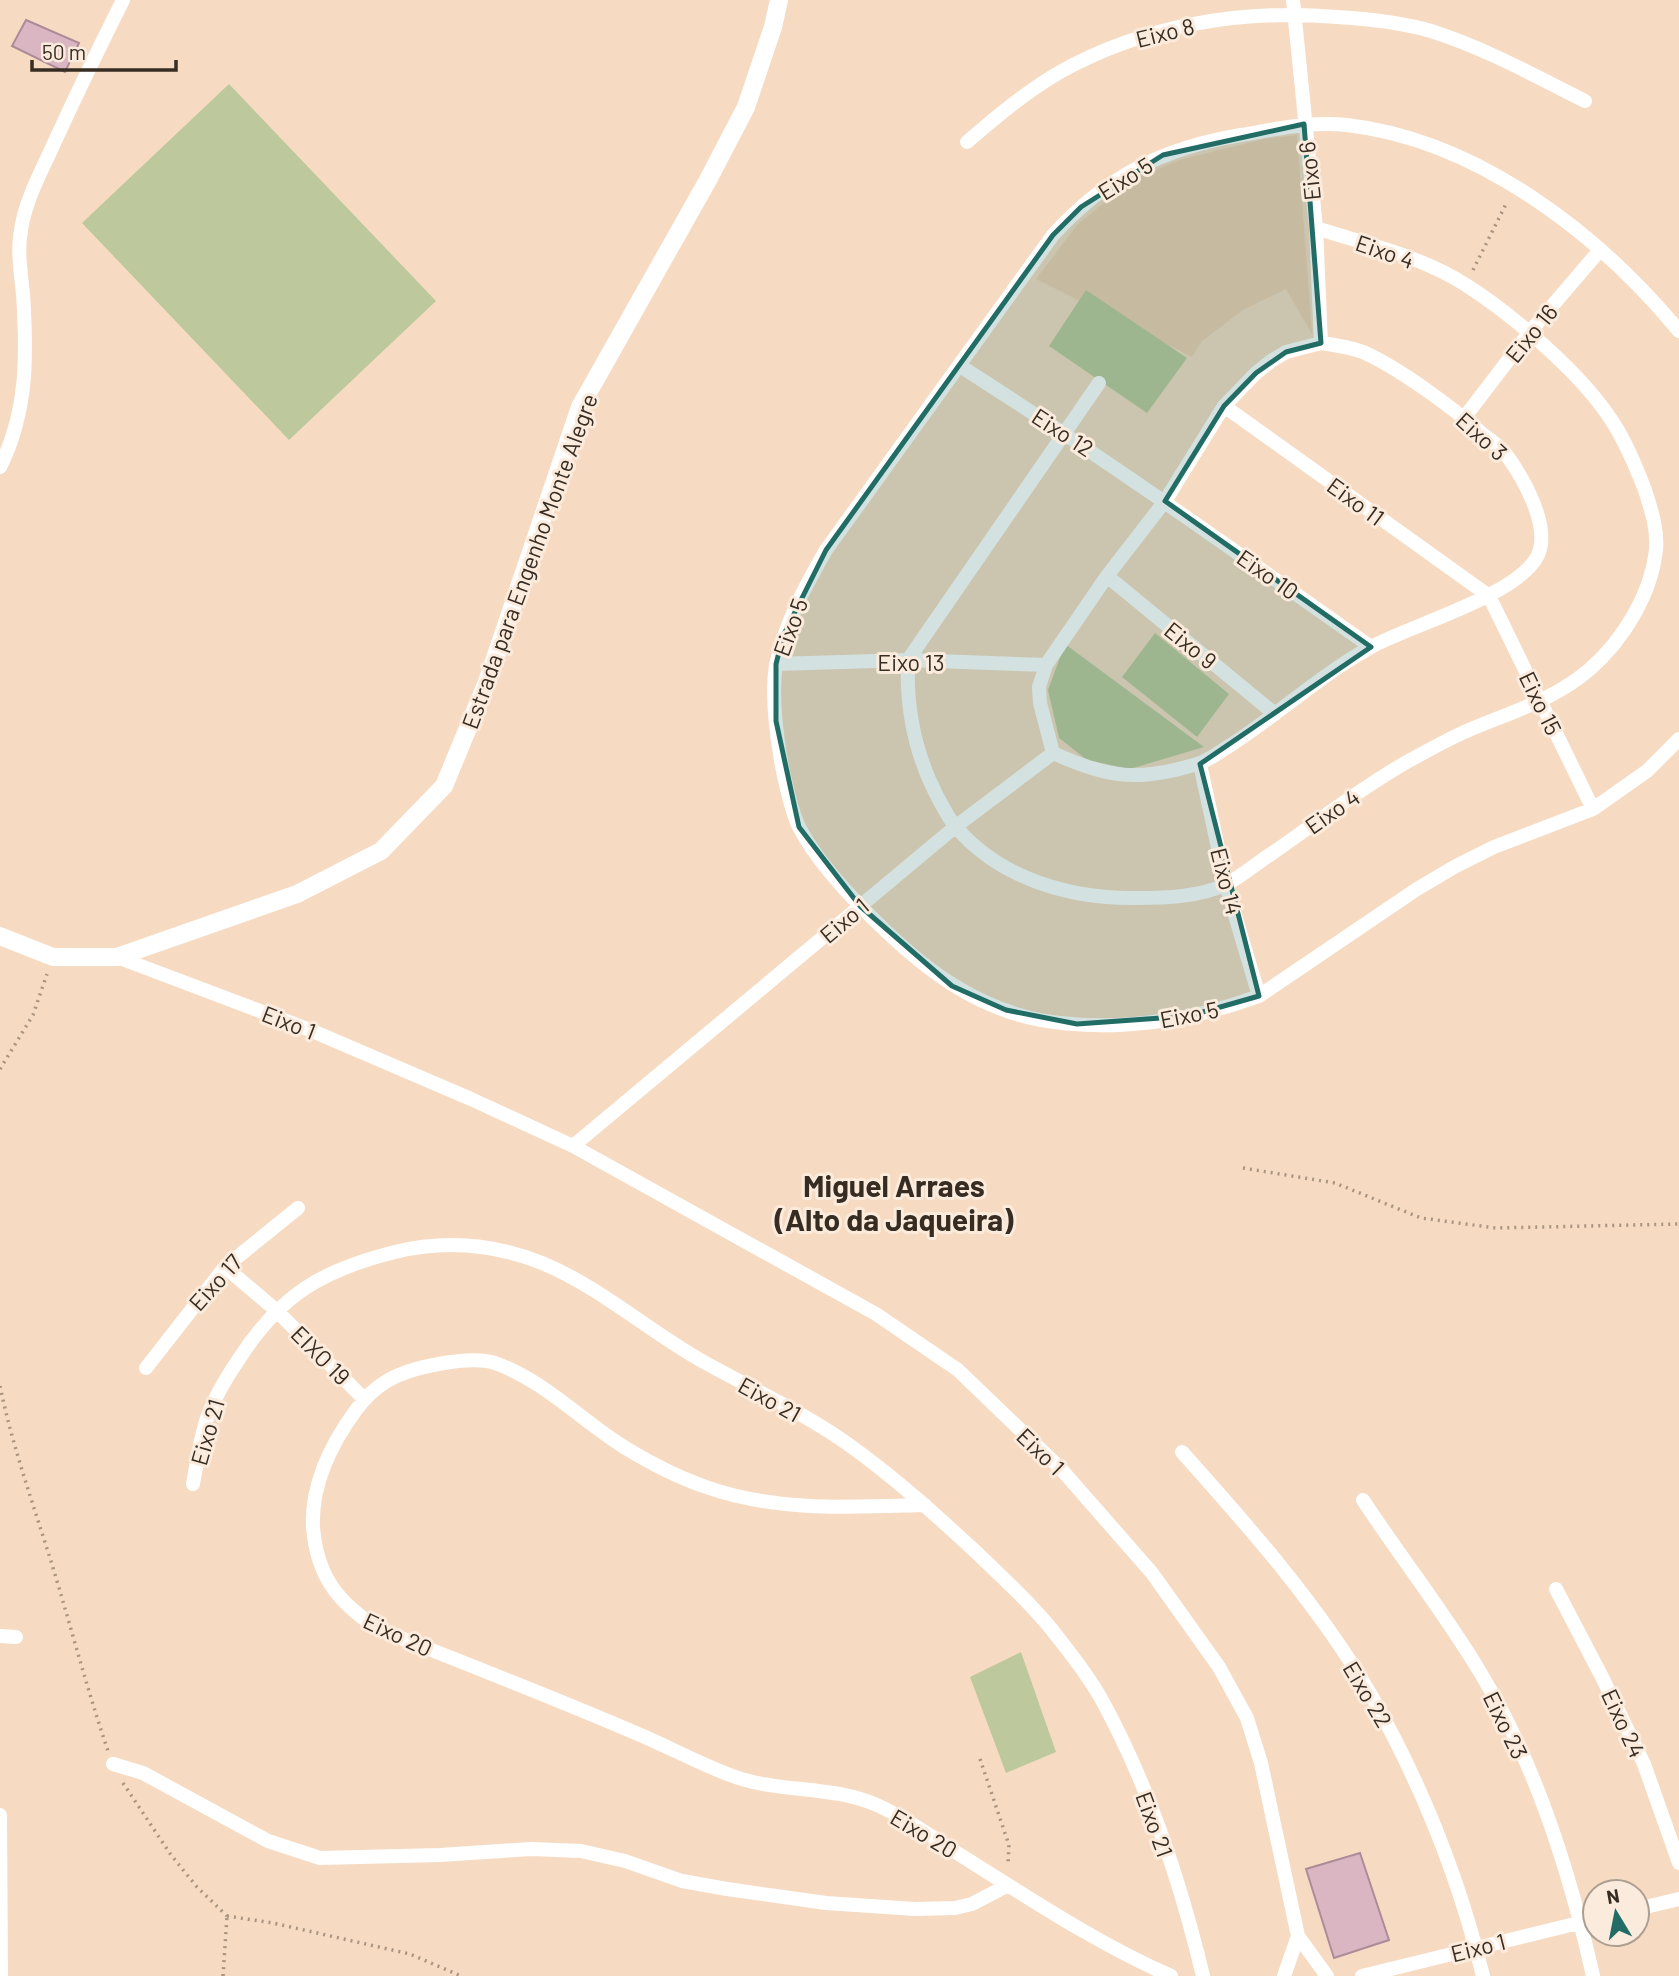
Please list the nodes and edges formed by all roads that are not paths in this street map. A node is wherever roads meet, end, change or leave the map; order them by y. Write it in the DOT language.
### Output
graph roads {
  1 [pos="122,0"];
  2 [pos="779,0"];
  3 [pos="1294,7"];
  4 [pos="1585,101"];
  5 [pos="1304,124"];
  6 [pos="967,142"];
  7 [pos="1316,228"];
  8 [pos="1600,250"];
  9 [pos="1679,331"];
  10 [pos="1529,332"];
  11 [pos="1321,343"];
  12 [pos="960,366"];
  13 [pos="1099,383"];
  14 [pos="1224,406"];
  15 [pos="1464,418"];
  16 [pos="1065,433"];
  17 [pos="0,467"];
  18 [pos="1165,501"];
  19 [pos="1107,576"];
  20 [pos="1489,596"];
  21 [pos="1371,647"];
  22 [pos="908,660"];
  23 [pos="776,664"];
  24 [pos="1046,666"];
  25 [pos="1541,701"];
  26 [pos="1275,714"];
  27 [pos="1679,739"];
  28 [pos="1053,753"];
  29 [pos="1200,764"];
  30 [pos="1593,809"];
  31 [pos="955,827"];
  32 [pos="1226,885"];
  33 [pos="860,906"];
  34 [pos="0,936"];
  35 [pos="117,957"];
  36 [pos="1259,996"];
  37 [pos="573,1146"];
  38 [pos="298,1208"];
  39 [pos="225,1268"];
  40 [pos="277,1311"];
  41 [pos="146,1368"];
  42 [pos="364,1399"];
  43 [pos="1182,1452"];
  44 [pos="192,1484"];
  45 [pos="1363,1500"];
  46 [pos="925,1505"];
  47 [pos="1556,1589"];
  48 [pos="0,1636"];
  49 [pos="16,1637"];
  50 [pos="113,1764"];
  51 [pos="0,1815"];
  52 [pos="1679,1863"];
  53 [pos="1008,1885"];
  54 [pos="1679,1899"];
  55 [pos="1581,1903"];
  56 [pos="1651,1906"];
  57 [pos="1581,1923"];
  58 [pos="1298,1936"];
  59 [pos="1476,1947"];
  60 [pos="1590,1948"];
  61 [pos="1,1976"];
  62 [pos="1171,1976"];
  63 [pos="1203,1976"];
  64 [pos="1284,1976"];
  65 [pos="1328,1976"];
  66 [pos="1362,1976"];
  67 [pos="1483,1976"];
  68 [pos="1593,1976"];
  1 -- 17 [label="street"];
  2 -- 35 [label="street, Estrada para Engenho Monte Alegre"];
  3 -- 4 [label="street, Eixo 8"];
  3 -- 5 [label="street, Eixo 6"];
  3 -- 6 [label="street, Eixo 8"];
  5 -- 7 [label="street, Eixo 6"];
  5 -- 8 [label="street, Eixo 5"];
  5 -- 12 [label="street, Eixo 5"];
  7 -- 10 [label="street, Eixo 4"];
  7 -- 11 [label="street, Eixo 6"];
  8 -- 9 [label="street, Eixo 5"];
  8 -- 10 [label="street, Eixo 16"];
  10 -- 15 [label="street, Eixo 16"];
  10 -- 25 [label="street, Eixo 4"];
  11 -- 14 [label="street, Eixo 3"];
  11 -- 15 [label="street, Eixo 3"];
  12 -- 16 [label="street, Eixo 12"];
  12 -- 23 [label="street, Eixo 5"];
  13 -- 16 [label="street"];
  14 -- 18 [label="street, Eixo 3"];
  14 -- 20 [label="street, Eixo 11"];
  15 -- 20 [label="street, Eixo 3"];
  16 -- 18 [label="street, Eixo 12"];
  16 -- 22 [label="street"];
  18 -- 19 [label="street, Eixo 3"];
  18 -- 21 [label="street, Eixo 10"];
  19 -- 24 [label="street, Eixo 3"];
  19 -- 26 [label="street, Eixo 9"];
  20 -- 21 [label="street, Eixo 3"];
  20 -- 25 [label="street, Eixo 15"];
  21 -- 26 [label="street, Eixo 3"];
  22 -- 23 [label="street, Eixo 13"];
  22 -- 24 [label="street, Eixo 13"];
  22 -- 31 [label="street, Eixo 4"];
  23 -- 33 [label="street, Eixo 5"];
  24 -- 28 [label="street, Eixo 3"];
  25 -- 30 [label="street, Eixo 15"];
  25 -- 32 [label="street, Eixo 4"];
  26 -- 29 [label="street, Eixo 3"];
  27 -- 30 [label="street, Eixo 5"];
  28 -- 29 [label="street, Eixo 3"];
  28 -- 31 [label="street, Eixo 1"];
  29 -- 32 [label="street, Eixo 14"];
  30 -- 36 [label="street, Eixo 5"];
  31 -- 32 [label="street, Eixo 4"];
  31 -- 33 [label="street, Eixo 1"];
  32 -- 36 [label="street, Eixo 14"];
  33 -- 36 [label="street, Eixo 5"];
  33 -- 37 [label="street, Eixo 1"];
  34 -- 35 [label="street, Estrada para Engenho Monte Alegre"];
  35 -- 37 [label="street, Eixo 1"];
  37 -- 58 [label="street, Eixo 1"];
  38 -- 39 [label="street, Eixo 17"];
  39 -- 40 [label="street, EIXO 19"];
  39 -- 41 [label="street, Eixo 17"];
  40 -- 42 [label="street, EIXO 19"];
  40 -- 44 [label="street, Eixo 21"];
  40 -- 46 [label="street, Eixo 21"];
  42 -- 46 [label="street, Eixo 20"];
  42 -- 53 [label="street, Eixo 20"];
  43 -- 59 [label="street, Eixo 22"];
  45 -- 55 [label="street, Eixo 23"];
  46 -- 63 [label="street, Eixo 21"];
  47 -- 52 [label="street, Eixo 24"];
  48 -- 49 [label="street"];
  50 -- 53 [label="street"];
  51 -- 61 [label="street"];
  53 -- 62 [label="street, Eixo 20"];
  54 -- 56 [label="street"];
  57 -- 59 [label="street, Eixo 1"];
  58 -- 64 [label="street"];
  58 -- 65 [label="street"];
  59 -- 66 [label="street, Eixo 1"];
  59 -- 67 [label="street, Eixo 22"];
  60 -- 68 [label="street, Eixo 23"];
}
